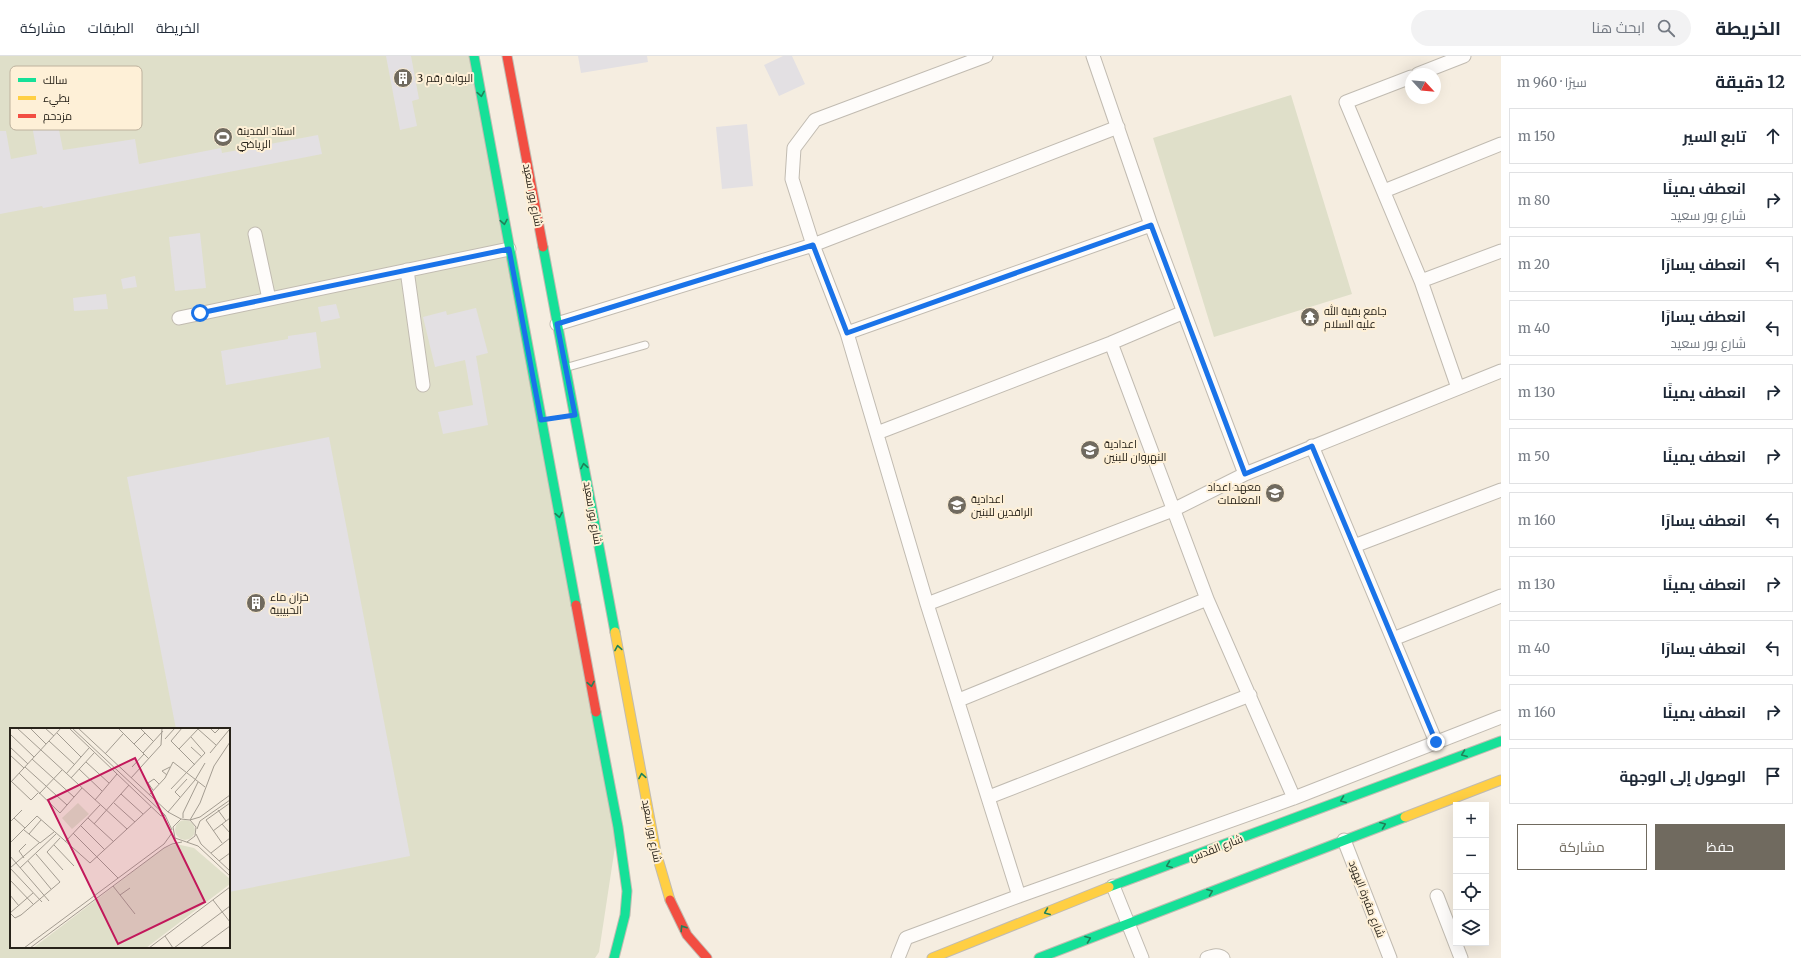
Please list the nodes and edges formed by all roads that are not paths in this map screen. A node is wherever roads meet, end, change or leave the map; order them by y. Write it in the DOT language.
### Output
graph roads {
  1 [pos="474,56"];
  2 [pos="507,56"];
  3 [pos="986,56"];
  4 [pos="1093,56"];
  5 [pos="1464,56"];
  6 [pos="1433,68"];
  7 [pos="1405,79"];
  8 [pos="1118,127"];
  9 [pos="1501,144"];
  10 [pos="1384,191"];
  11 [pos="1151,225"];
  12 [pos="255,234"];
  13 [pos="813,245"];
  14 [pos="509,249"];
  15 [pos="1501,251"];
  16 [pos="407,270"];
  17 [pos="1421,281"];
  18 [pos="269,299"];
  19 [pos="1184,312"];
  20 [pos="179,318"];
  21 [pos="557,324"];
  22 [pos="847,333"];
  23 [pos="1111,343"];
  24 [pos="645,345"];
  25 [pos="566,368"];
  26 [pos="1501,371"];
  27 [pos="423,385"];
  28 [pos="1458,388"];
  29 [pos="877,432"];
  30 [pos="1312,446"];
  31 [pos="1245,474"];
  32 [pos="1501,490"];
  33 [pos="1174,510"];
  34 [pos="1354,546"];
  35 [pos="1501,596"];
  36 [pos="1207,599"];
  37 [pos="927,604"];
  38 [pos="1393,639"];
  39 [pos="1250,694"];
  40 [pos="959,700"];
  41 [pos="1501,717"];
  42 [pos="1501,740"];
  43 [pos="1436,742"];
  44 [pos="1501,780"];
  45 [pos="989,797"];
  46 [pos="1294,798"];
  47 [pos="1344,840"];
  48 [pos="1113,886"];
  49 [pos="1019,896"];
  50 [pos="1437,896"];
  51 [pos="1129,923"];
  52 [pos="614,958"];
  53 [pos="707,958"];
  54 [pos="898,958"];
  55 [pos="932,958"];
  56 [pos="1039,958"];
  57 [pos="1142,958"];
  58 [pos="1207,958"];
  59 [pos="1223,958"];
  60 [pos="1390,958"];
  61 [pos="1461,958"];
  1 -- 14 [label="main road, one-way"];
  2 -- 21 [label="main road, شارع بور سعيد"];
  3 -- 13 [label="street"];
  4 -- 8 [label="street"];
  5 -- 6 [label="street"];
  7 -- 10 [label="street"];
  8 -- 11 [label="street"];
  8 -- 13 [label="street"];
  9 -- 10 [label="street"];
  10 -- 17 [label="street"];
  11 -- 19 [label="street"];
  11 -- 22 [label="street"];
  12 -- 18 [label="street"];
  13 -- 21 [label="street"];
  13 -- 22 [label="street"];
  14 -- 16 [label="street"];
  14 -- 52 [label="main road, one-way"];
  15 -- 17 [label="street"];
  16 -- 18 [label="street"];
  16 -- 27 [label="street"];
  17 -- 28 [label="street"];
  18 -- 20 [label="street"];
  19 -- 23 [label="street"];
  19 -- 31 [label="street"];
  21 -- 25 [label="main road, شارع بور سعيد"];
  22 -- 29 [label="street"];
  23 -- 29 [label="street"];
  23 -- 33 [label="street"];
  24 -- 25 [label="lane"];
  53 -- 25 [label="main road, شارع بور سعيد, one-way"];
  26 -- 28 [label="street"];
  28 -- 30 [label="street"];
  29 -- 37 [label="street"];
  30 -- 31 [label="street"];
  30 -- 34 [label="street"];
  31 -- 33 [label="street"];
  32 -- 34 [label="street"];
  33 -- 36 [label="street"];
  33 -- 37 [label="street"];
  34 -- 38 [label="street"];
  35 -- 38 [label="street"];
  36 -- 39 [label="street"];
  36 -- 40 [label="street"];
  37 -- 40 [label="street"];
  38 -- 43 [label="street"];
  39 -- 45 [label="street"];
  39 -- 46 [label="street"];
  40 -- 45 [label="street"];
  41 -- 43 [label="street"];
  42 -- 48 [label="main road, شارع القدس, one-way"];
  43 -- 46 [label="street"];
  47 -- 44 [label="main road, one-way"];
  45 -- 49 [label="street"];
  46 -- 49 [label="street"];
  51 -- 47 [label="main road, one-way"];
  47 -- 60 [label="street, شارع مقبرة اليهود"];
  48 -- 51 [label="street"];
  48 -- 55 [label="main road, شارع القدس, one-way"];
  49 -- 54 [label="street"];
  50 -- 61 [label="street"];
  56 -- 51 [label="main road, one-way"];
  51 -- 57 [label="street"];
  58 -- 59 [label="street"];
}
